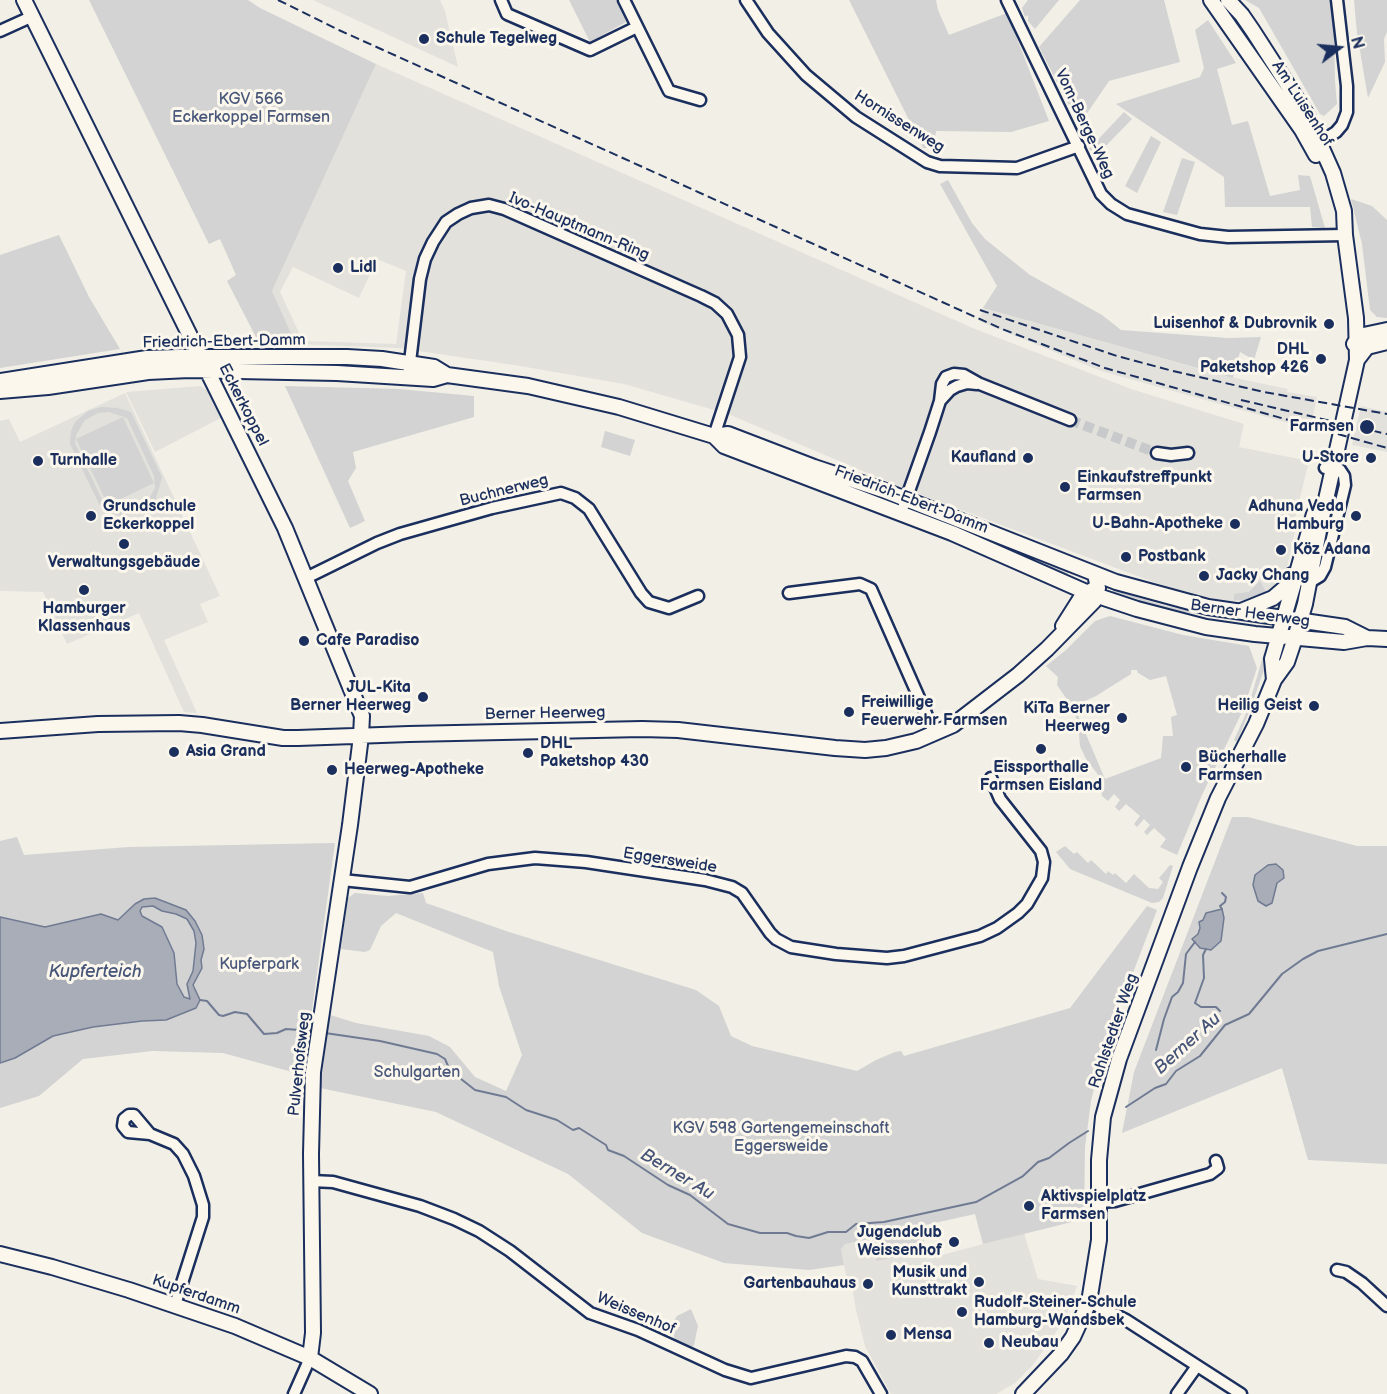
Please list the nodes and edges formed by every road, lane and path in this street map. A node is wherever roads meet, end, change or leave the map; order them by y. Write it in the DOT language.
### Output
graph roads {
  1 [pos="24,0"];
  2 [pos="501,0"];
  3 [pos="624,0"];
  4 [pos="746,0"];
  5 [pos="1007,0"];
  6 [pos="1211,0"];
  7 [pos="1228,0"];
  8 [pos="1337,0"];
  9 [pos="33,16"];
  10 [pos="637,27"];
  11 [pos="0,32"];
  12 [pos="700,100"];
  13 [pos="1316,145"];
  14 [pos="1078,146"];
  15 [pos="1345,236"];
  16 [pos="1387,330"];
  17 [pos="1364,340"];
  18 [pos="1387,342"];
  19 [pos="235,356"];
  20 [pos="209,369"];
  21 [pos="409,370"];
  22 [pos="954,374"];
  23 [pos="0,381"];
  24 [pos="966,383"];
  25 [pos="980,384"];
  26 [pos="0,391"];
  27 [pos="940,401"];
  28 [pos="1070,420"];
  29 [pos="714,436"];
  30 [pos="1157,453"];
  31 [pos="1188,453"];
  32 [pos="1330,467"];
  33 [pos="906,500"];
  34 [pos="901,514"];
  35 [pos="1299,566"];
  36 [pos="306,578"];
  37 [pos="1094,587"];
  38 [pos="789,593"];
  39 [pos="698,596"];
  40 [pos="1239,612"];
  41 [pos="1284,618"];
  42 [pos="1301,621"];
  43 [pos="1278,636"];
  44 [pos="1295,638"];
  45 [pos="1367,638"];
  46 [pos="1387,639"];
  47 [pos="1274,680"];
  48 [pos="0,731"];
  49 [pos="934,734"];
  50 [pos="361,736"];
  51 [pos="991,778"];
  52 [pos="342,880"];
  53 [pos="150,1134"];
  54 [pos="1216,1161"];
  55 [pos="311,1181"];
  56 [pos="1100,1202"];
  57 [pos="0,1254"];
  58 [pos="1337,1270"];
  59 [pos="1089,1302"];
  60 [pos="175,1305"];
  61 [pos="1387,1306"];
  62 [pos="310,1358"];
  63 [pos="1197,1366"];
  64 [pos="294,1394"];
  65 [pos="370,1394"];
  66 [pos="881,1394"];
  67 [pos="1023,1394"];
  68 [pos="1177,1394"];
  69 [pos="1241,1394"];
  1 -- 9 [label="main road, Eckerkoppel"];
  2 -- 10 [label="street"];
  3 -- 10 [label="street"];
  4 -- 14 [label="street, Hornissenweg"];
  5 -- 14 [label="street, Vom-Berge-Weg"];
  6 -- 13 [label="main road, Am Luisenhof"];
  7 -- 13 [label="main road, Am Luisenhof"];
  8 -- 13 [label="street"];
  9 -- 11 [label="street"];
  9 -- 20 [label="main road, Eckerkoppel"];
  10 -- 12 [label="street"];
  13 -- 15 [label="main road, Am Luisenhof"];
  14 -- 15 [label="street, Vom-Berge-Weg"];
  15 -- 17 [label="main road, Am Luisenhof"];
  16 -- 17 [label="main road"];
  17 -- 18 [label="main road"];
  17 -- 32 [label="main road, Am Luisenhof"];
  17 -- 32 [label="main road"];
  19 -- 20 [label="main road"];
  19 -- 20 [label="main road, Friedrich-Ebert-Damm"];
  19 -- 21 [label="main road, Friedrich-Ebert-Damm"];
  20 -- 21 [label="main road, Friedrich-Ebert-Damm"];
  20 -- 23 [label="main road, Friedrich-Ebert-Damm"];
  20 -- 26 [label="main road, Friedrich-Ebert-Damm"];
  20 -- 36 [label="main road, Eckerkoppel"];
  21 -- 29 [label="main road, Friedrich-Ebert-Damm"];
  21 -- 29 [label="street, Ivo-Hauptmann-Ring"];
  22 -- 24 [label="street"];
  22 -- 25 [label="street"];
  22 -- 27 [label="street"];
  24 -- 25 [label="street"];
  24 -- 27 [label="street"];
  25 -- 28 [label="street"];
  27 -- 33 [label="street"];
  29 -- 33 [label="main road, Friedrich-Ebert-Damm"];
  29 -- 34 [label="main road, Friedrich-Ebert-Damm"];
  30 -- 31 [label="street"];
  32 -- 35 [label="main road, Rahlstedter Weg"];
  32 -- 42 [label="main road, Rahlstedter Weg"];
  33 -- 34 [label="street"];
  33 -- 37 [label="main road, Friedrich-Ebert-Damm"];
  34 -- 37 [label="main road, Friedrich-Ebert-Damm"];
  35 -- 40 [label="main road"];
  35 -- 41 [label="main road, Rahlstedter Weg"];
  36 -- 39 [label="street, Buchnerweg"];
  36 -- 50 [label="main road, Eckerkoppel"];
  37 -- 40 [label="main road, Berner Heerweg"];
  37 -- 43 [label="main road, Berner Heerweg"];
  37 -- 49 [label="main road, Berner Heerweg"];
  38 -- 49 [label="street"];
  40 -- 41 [label="main road, Berner Heerweg"];
  41 -- 42 [label="main road, Berner Heerweg"];
  41 -- 43 [label="main road, Rahlstedter Weg"];
  42 -- 44 [label="main road, Rahlstedter Weg"];
  42 -- 45 [label="main road, Berner Heerweg"];
  43 -- 44 [label="main road, Berner Heerweg"];
  43 -- 47 [label="main road, Rahlstedter Weg"];
  44 -- 45 [label="main road, Berner Heerweg"];
  44 -- 47 [label="main road, Rahlstedter Weg"];
  45 -- 46 [label="main road, Berner Heerweg"];
  47 -- 56 [label="main road, Rahlstedter Weg"];
  48 -- 50 [label="main road, Berner Heerweg"];
  49 -- 50 [label="main road, Berner Heerweg"];
  50 -- 52 [label="main road, Pulverhofsweg"];
  51 -- 52 [label="street, Eggersweide"];
  52 -- 55 [label="main road, Pulverhofsweg"];
  53 -- 60 [label="street"];
  54 -- 56 [label="street"];
  55 -- 62 [label="main road, Pulverhofsweg"];
  55 -- 66 [label="street, Weissenhof"];
  56 -- 59 [label="main road, Rahlstedter Weg"];
  57 -- 60 [label="main road, Kupferdamm"];
  58 -- 61 [label="street"];
  59 -- 63 [label="street"];
  59 -- 67 [label="main road, Rahlstedter Weg"];
  60 -- 62 [label="main road, Kupferdamm"];
  62 -- 64 [label="street, Pulverhofsweg"];
  62 -- 65 [label="main road, Kupferdamm"];
  63 -- 68 [label="street"];
  63 -- 69 [label="street"];
}
